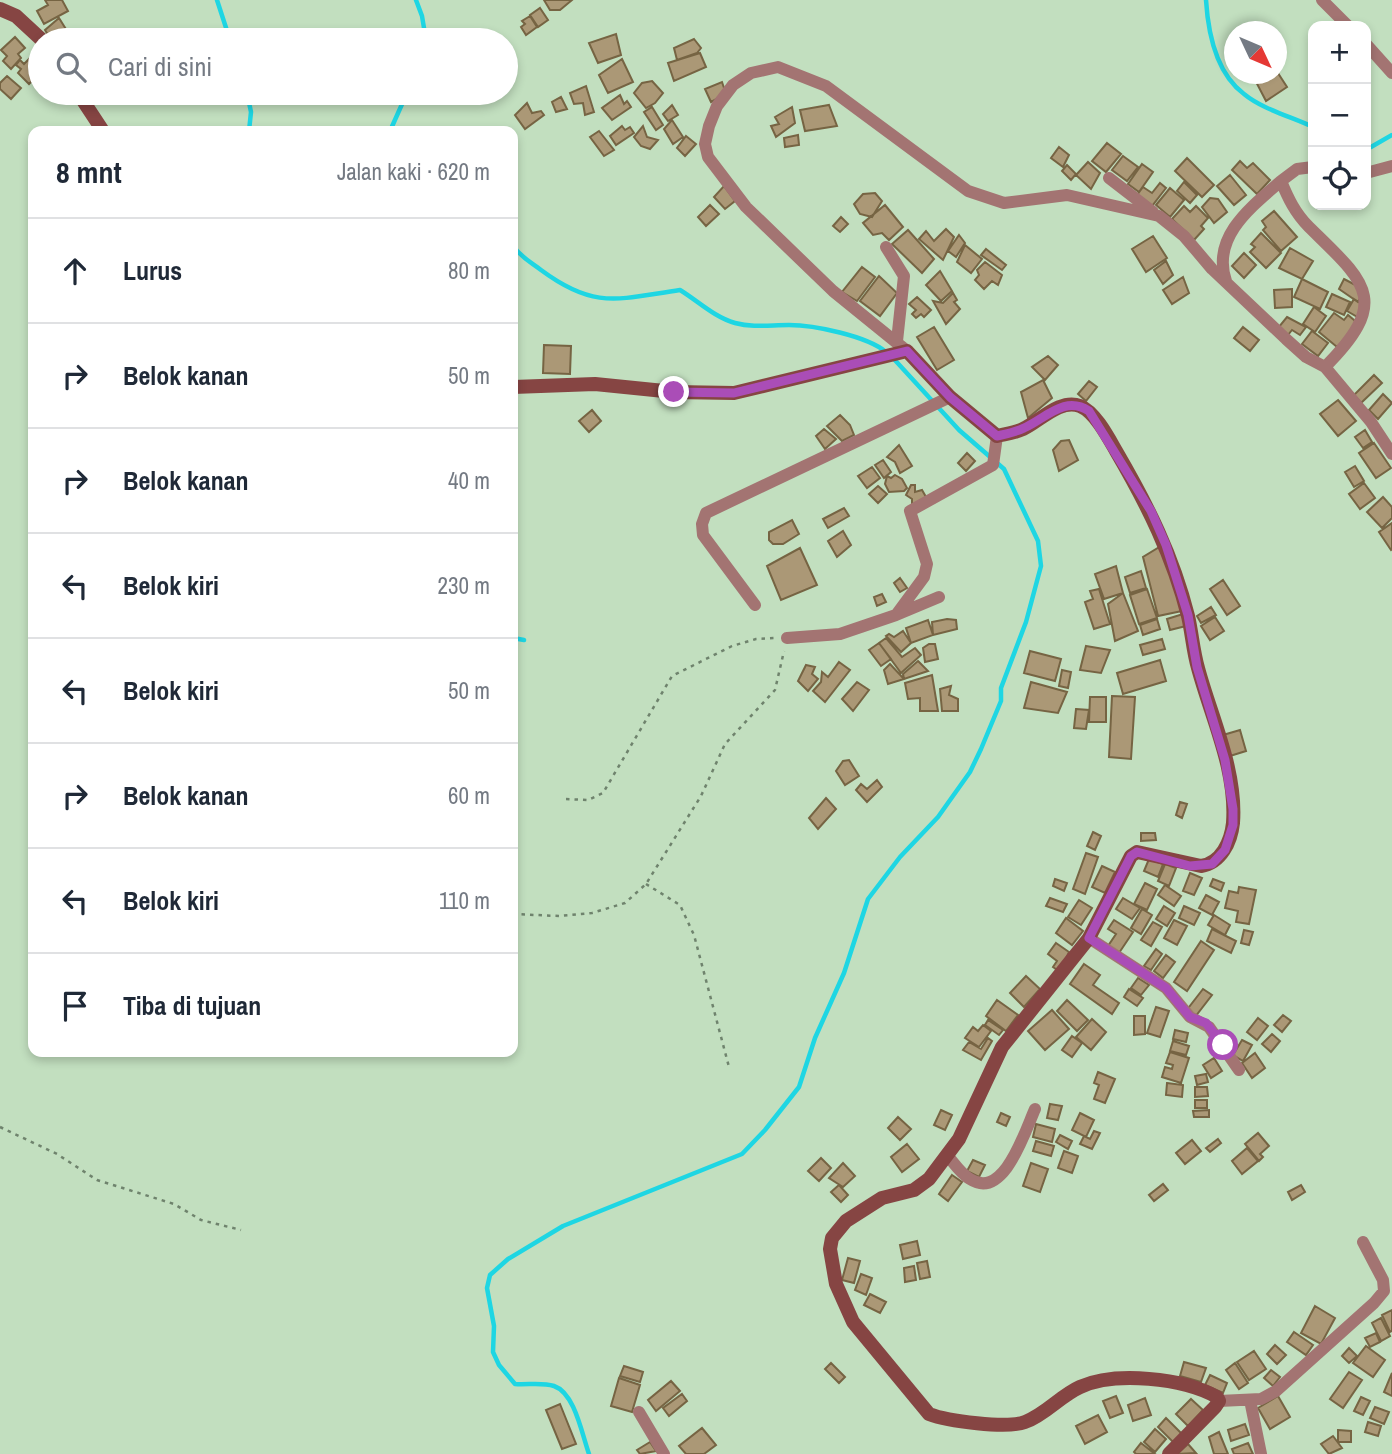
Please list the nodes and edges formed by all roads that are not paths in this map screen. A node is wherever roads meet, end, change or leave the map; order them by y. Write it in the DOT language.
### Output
graph roads {
  1 [pos="1322,0"];
  2 [pos="0,9"];
  3 [pos="1343,21"];
  4 [pos="30,28"];
  5 [pos="1371,50"];
  6 [pos="1392,73"];
  7 [pos="86,105"];
  8 [pos="100,126"];
  9 [pos="1392,166"];
  10 [pos="1308,168"];
  11 [pos="1371,172"];
  12 [pos="1109,178"];
  13 [pos="1281,181"];
  14 [pos="1160,216"];
  15 [pos="886,247"];
  16 [pos="1226,282"];
  17 [pos="902,346"];
  18 [pos="1325,367"];
  19 [pos="518,387"];
  20 [pos="950,397"];
  21 [pos="997,436"];
  22 [pos="1392,454"];
  23 [pos="939,597"];
  24 [pos="755,605"];
  25 [pos="896,615"];
  26 [pos="787,638"];
  27 [pos="1089,938"];
  28 [pos="1239,1070"];
  29 [pos="1035,1109"];
  30 [pos="947,1155"];
  31 [pos="1363,1242"];
  32 [pos="1250,1400"];
  33 [pos="1219,1401"];
  34 [pos="639,1412"];
  35 [pos="664,1454"];
  36 [pos="1169,1454"];
  37 [pos="1261,1454"];
  1 -- 3 [label="street"];
  2 -- 4 [label="street"];
  5 -- 6 [label="street"];
  7 -- 8 [label="street"];
  9 -- 11 [label="street"];
  10 -- 13 [label="street"];
  12 -- 14 [label="street"];
  13 -- 16 [label="street"];
  13 -- 18 [label="street"];
  14 -- 16 [label="street"];
  14 -- 17 [label="street"];
  15 -- 17 [label="street"];
  16 -- 18 [label="street"];
  17 -- 19 [label="street"];
  17 -- 20 [label="street"];
  18 -- 22 [label="street"];
  20 -- 21 [label="street"];
  20 -- 24 [label="street"];
  21 -- 25 [label="street"];
  21 -- 27 [label="street"];
  23 -- 25 [label="street"];
  25 -- 26 [label="street"];
  27 -- 28 [label="street"];
  27 -- 30 [label="street"];
  29 -- 30 [label="street"];
  30 -- 33 [label="street"];
  31 -- 32 [label="street"];
  32 -- 33 [label="street"];
  32 -- 37 [label="street"];
  33 -- 36 [label="street"];
  34 -- 35 [label="street"];
}
